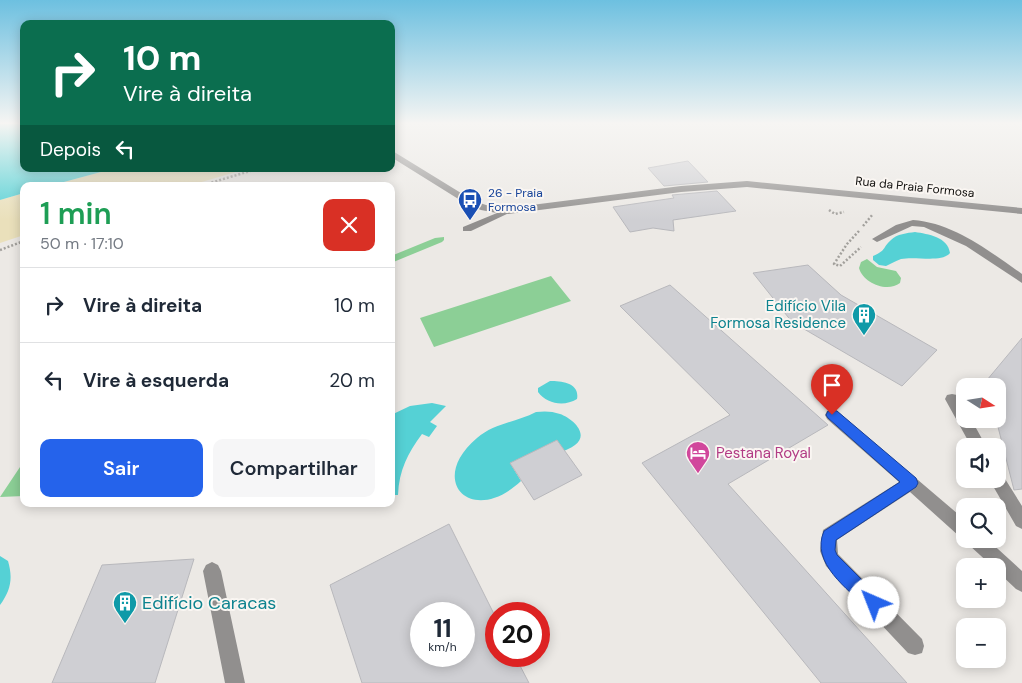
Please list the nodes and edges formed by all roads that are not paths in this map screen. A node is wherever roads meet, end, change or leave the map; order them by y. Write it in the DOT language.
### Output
graph roads {
  1 [pos="396,156"];
  2 [pos="1022,210"];
  3 [pos="508,211"];
  4 [pos="467,229"];
  5 [pos="877,239"];
  6 [pos="1022,278"];
  7 [pos="952,399"];
  8 [pos="832,415"];
  9 [pos="974,438"];
  10 [pos="911,483"];
  11 [pos="1002,488"];
  12 [pos="1022,521"];
  13 [pos="956,522"];
  14 [pos="985,548"];
  15 [pos="212,571"];
  16 [pos="1022,583"];
  17 [pos="915,646"];
  18 [pos="235,683"];
  1 -- 3 [label="street"];
  2 -- 3 [label="street, Rua da Praia Formosa"];
  3 -- 4 [label="street"];
  5 -- 6 [label="street"];
  7 -- 9 [label="street"];
  8 -- 10 [label="street"];
  10 -- 13 [label="street"];
  10 -- 17 [label="street"];
  11 -- 12 [label="street"];
  14 -- 16 [label="street"];
  15 -- 18 [label="street"];
}
